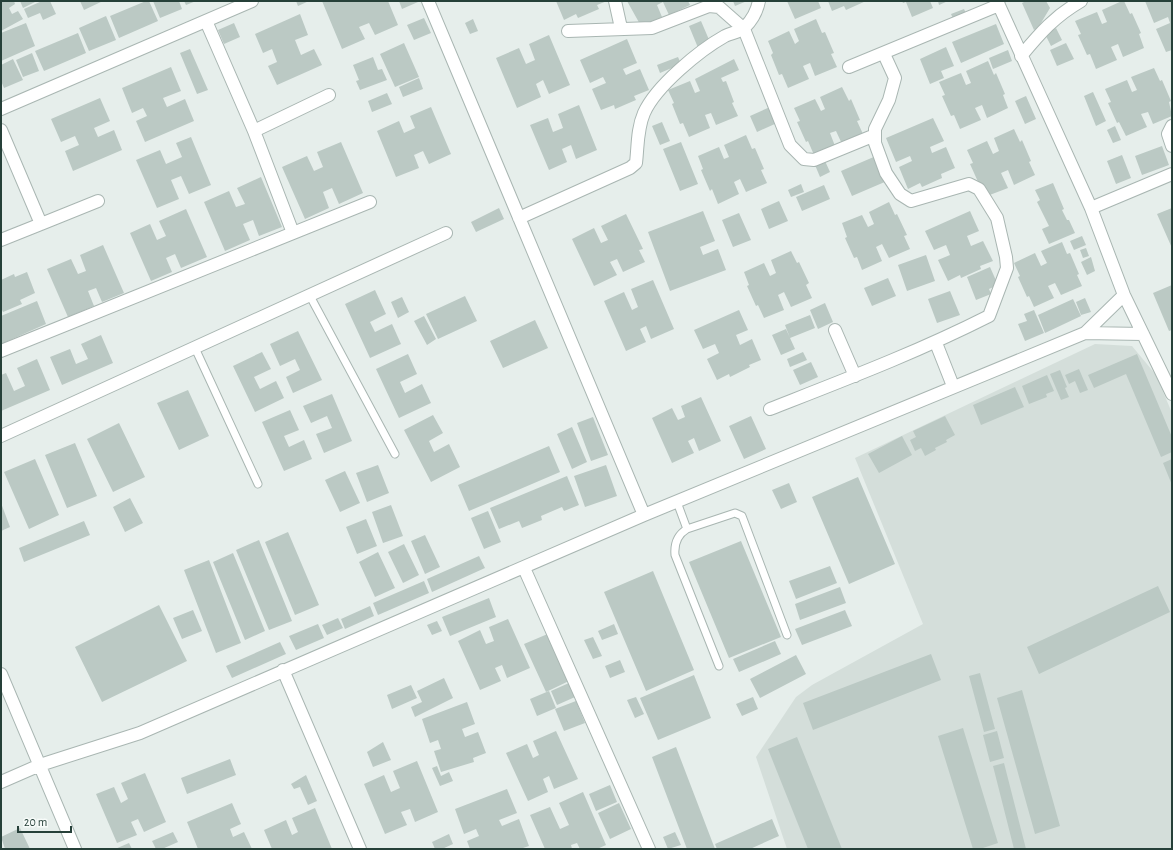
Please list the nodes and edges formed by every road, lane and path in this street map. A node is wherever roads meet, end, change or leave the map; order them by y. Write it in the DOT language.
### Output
graph roads {
  1 [pos="252,1"];
  2 [pos="428,1"];
  3 [pos="615,1"];
  4 [pos="759,1"];
  5 [pos="1082,1"];
  6 [pos="998,3"];
  7 [pos="206,21"];
  8 [pos="621,28"];
  9 [pos="744,29"];
  10 [pos="568,31"];
  11 [pos="884,54"];
  12 [pos="1021,56"];
  13 [pos="849,68"];
  14 [pos="329,95"];
  15 [pos="1,110"];
  16 [pos="1172,126"];
  17 [pos="1,130"];
  18 [pos="254,131"];
  19 [pos="875,135"];
  20 [pos="1172,146"];
  21 [pos="1172,174"];
  22 [pos="98,201"];
  23 [pos="370,202"];
  24 [pos="1090,208"];
  25 [pos="519,218"];
  26 [pos="41,224"];
  27 [pos="293,233"];
  28 [pos="446,233"];
  29 [pos="1,240"];
  30 [pos="1124,295"];
  31 [pos="310,296"];
  32 [pos="835,330"];
  33 [pos="1084,333"];
  34 [pos="1143,334"];
  35 [pos="936,343"];
  36 [pos="195,348"];
  37 [pos="1,351"];
  38 [pos="855,376"];
  39 [pos="953,386"];
  40 [pos="1172,394"];
  41 [pos="770,409"];
  42 [pos="1,436"];
  43 [pos="395,454"];
  44 [pos="258,484"];
  45 [pos="677,502"];
  46 [pos="644,515"];
  47 [pos="687,529"];
  48 [pos="524,568"];
  49 [pos="787,635"];
  50 [pos="719,666"];
  51 [pos="283,670"];
  52 [pos="1,674"];
  53 [pos="40,765"];
  54 [pos="1,782"];
  55 [pos="75,849"];
  56 [pos="360,849"];
  57 [pos="649,849"];
  1 -- 7 [label="street"];
  2 -- 25 [label="street"];
  3 -- 8 [label="street"];
  4 -- 9 [label="street"];
  5 -- 12 [label="street"];
  6 -- 11 [label="street"];
  6 -- 12 [label="street"];
  7 -- 15 [label="street"];
  7 -- 18 [label="street"];
  8 -- 9 [label="street"];
  8 -- 10 [label="street"];
  9 -- 19 [label="street"];
  9 -- 25 [label="street"];
  11 -- 13 [label="street"];
  11 -- 19 [label="street"];
  12 -- 24 [label="street"];
  14 -- 18 [label="street"];
  16 -- 20 [label="street"];
  17 -- 26 [label="street"];
  18 -- 27 [label="street"];
  19 -- 35 [label="street"];
  21 -- 24 [label="street"];
  22 -- 26 [label="street"];
  23 -- 27 [label="street"];
  24 -- 30 [label="street"];
  25 -- 46 [label="street"];
  26 -- 29 [label="street"];
  27 -- 37 [label="street"];
  28 -- 31 [label="street"];
  30 -- 33 [label="street"];
  30 -- 34 [label="street"];
  31 -- 36 [label="street"];
  31 -- 43 [label="lane"];
  32 -- 38 [label="street"];
  33 -- 34 [label="street"];
  33 -- 39 [label="street"];
  34 -- 40 [label="street"];
  35 -- 38 [label="street"];
  35 -- 39 [label="street"];
  36 -- 42 [label="street"];
  36 -- 44 [label="lane"];
  38 -- 41 [label="street"];
  39 -- 45 [label="street"];
  45 -- 46 [label="street"];
  45 -- 47 [label="lane"];
  46 -- 48 [label="street"];
  47 -- 49 [label="lane"];
  47 -- 50 [label="lane"];
  48 -- 51 [label="street"];
  48 -- 57 [label="street"];
  51 -- 53 [label="street"];
  51 -- 56 [label="street"];
  52 -- 53 [label="street"];
  53 -- 54 [label="street"];
  53 -- 55 [label="street"];
}
